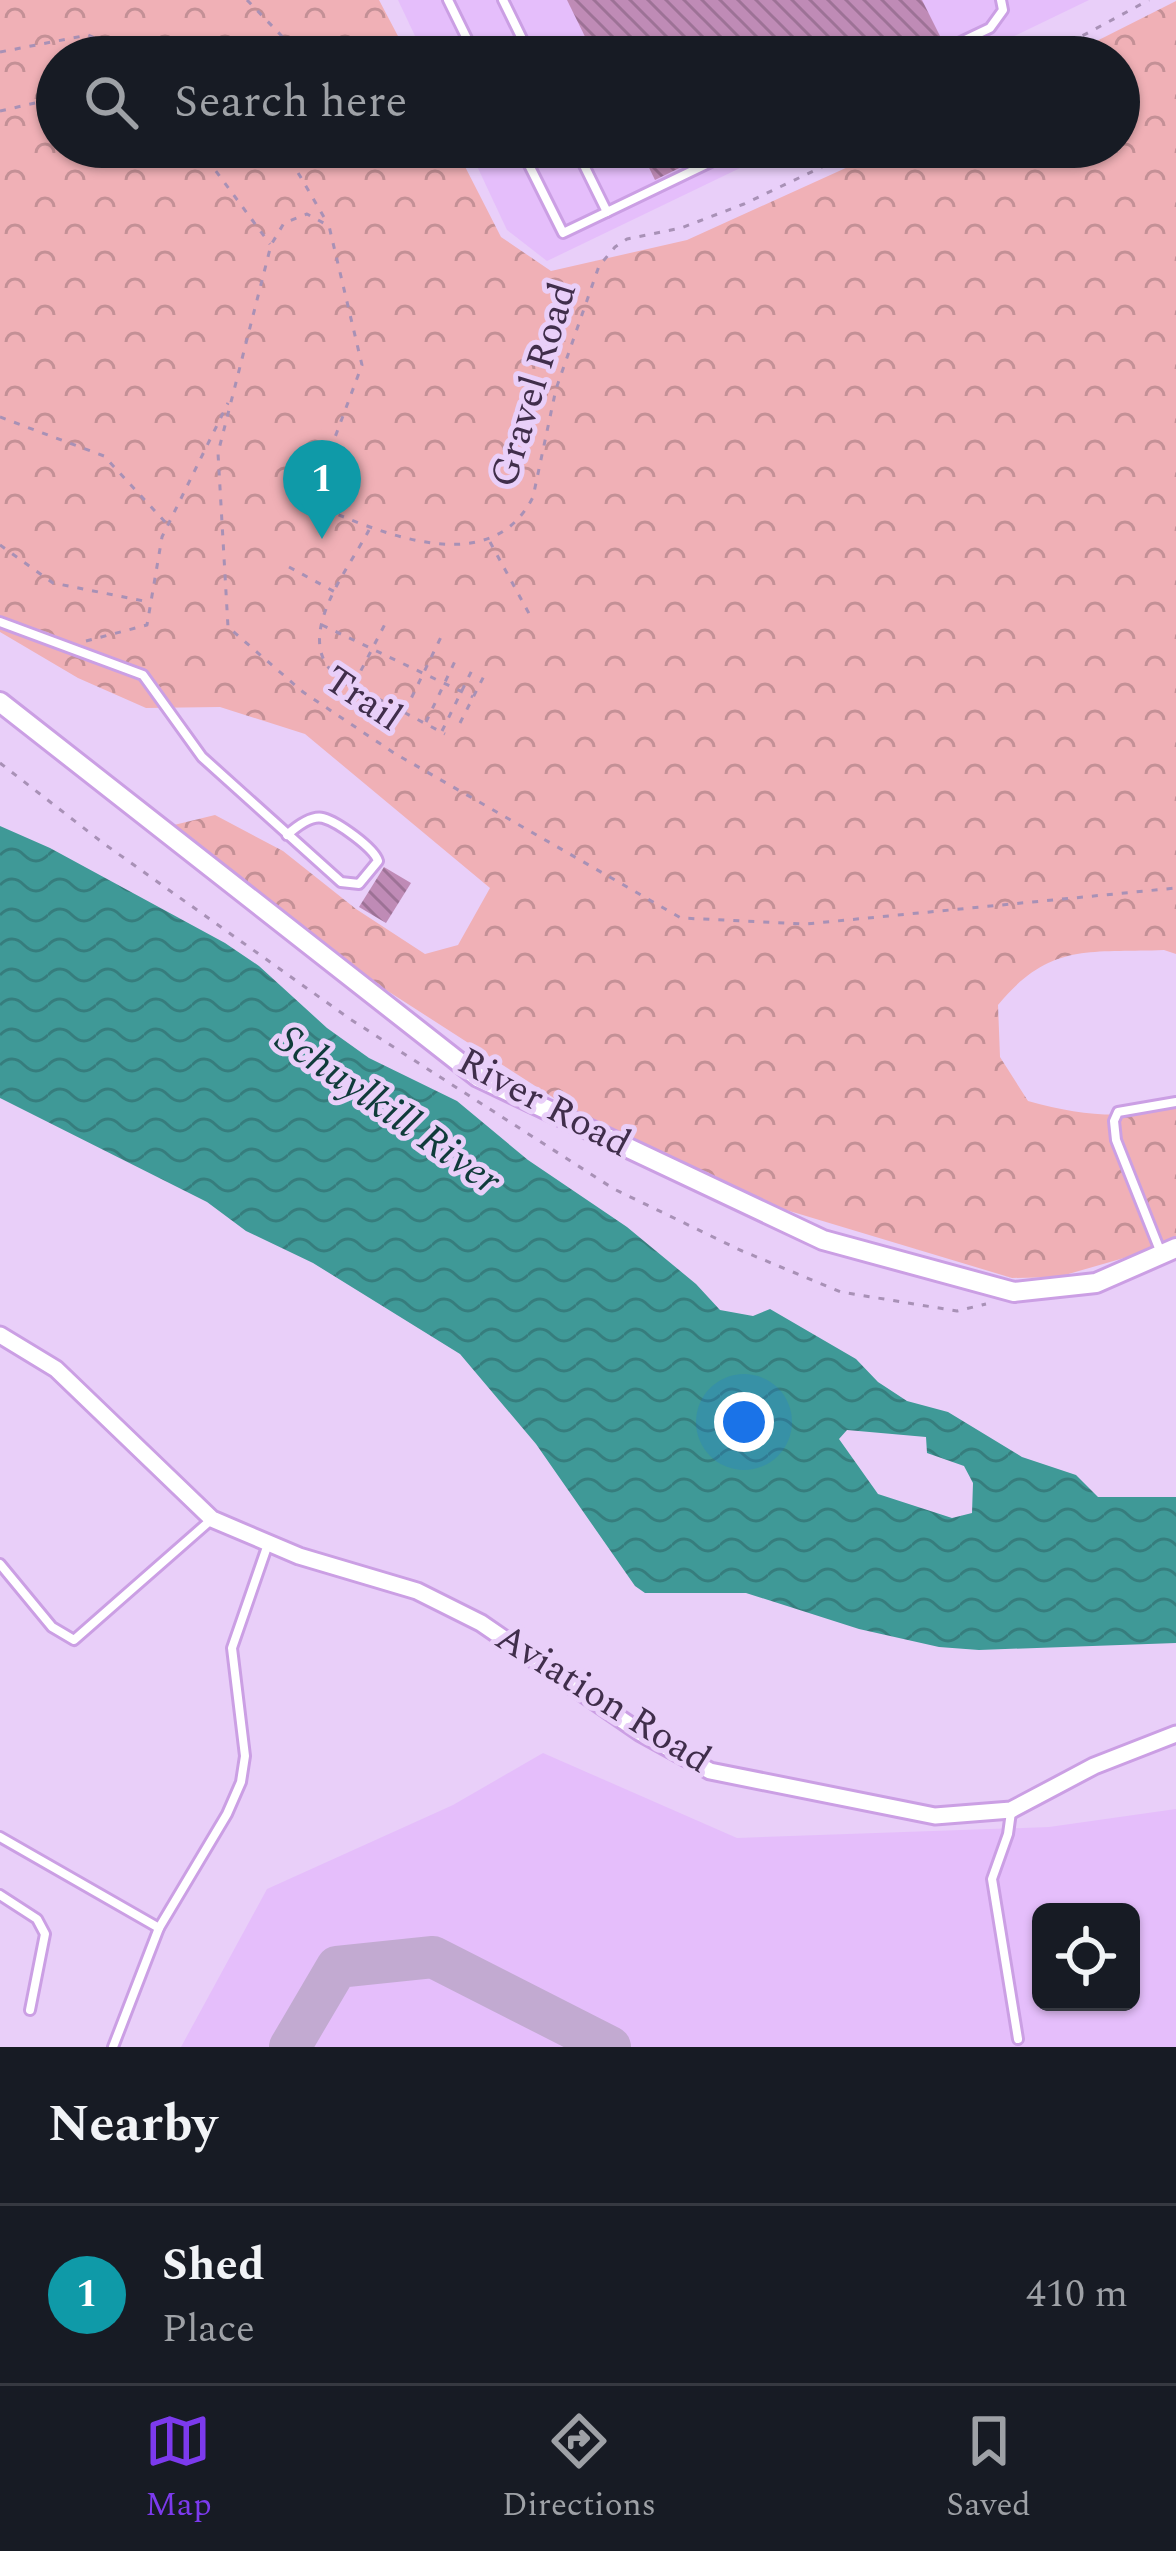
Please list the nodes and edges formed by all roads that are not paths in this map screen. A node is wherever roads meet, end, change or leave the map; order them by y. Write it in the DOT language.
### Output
graph roads {
  1 [pos="448,0"];
  2 [pos="503,0"];
  3 [pos="1001,0"];
  4 [pos="466,36"];
  5 [pos="521,36"];
  6 [pos="972,36"];
  7 [pos="530,168"];
  8 [pos="585,168"];
  9 [pos="698,168"];
  10 [pos="607,212"];
  11 [pos="0,622"];
  12 [pos="0,701"];
  13 [pos="287,835"];
  14 [pos="1176,1102"];
  15 [pos="1169,1251"];
  16 [pos="0,1335"];
  17 [pos="212,1519"];
  18 [pos="269,1543"];
  19 [pos="0,1564"];
  20 [pos="1176,1734"];
  21 [pos="1011,1810"];
  22 [pos="0,1837"];
  23 [pos="0,1895"];
  24 [pos="159,1928"];
  25 [pos="31,2010"];
  26 [pos="1018,2039"];
  27 [pos="113,2047"];
  1 -- 4 [label="lane"];
  2 -- 5 [label="lane"];
  3 -- 6 [label="lane"];
  7 -- 10 [label="lane"];
  8 -- 10 [label="lane"];
  9 -- 10 [label="lane"];
  11 -- 13 [label="lane"];
  12 -- 15 [label="street, River Road"];
  13 -- 13 [label="lane"];
  14 -- 15 [label="lane"];
  16 -- 17 [label="street"];
  17 -- 18 [label="street, Aviation Road"];
  17 -- 19 [label="lane"];
  18 -- 21 [label="street, Aviation Road"];
  18 -- 24 [label="lane"];
  20 -- 21 [label="street, Aviation Road"];
  21 -- 26 [label="lane"];
  22 -- 24 [label="lane"];
  23 -- 25 [label="lane"];
  24 -- 27 [label="lane"];
}
